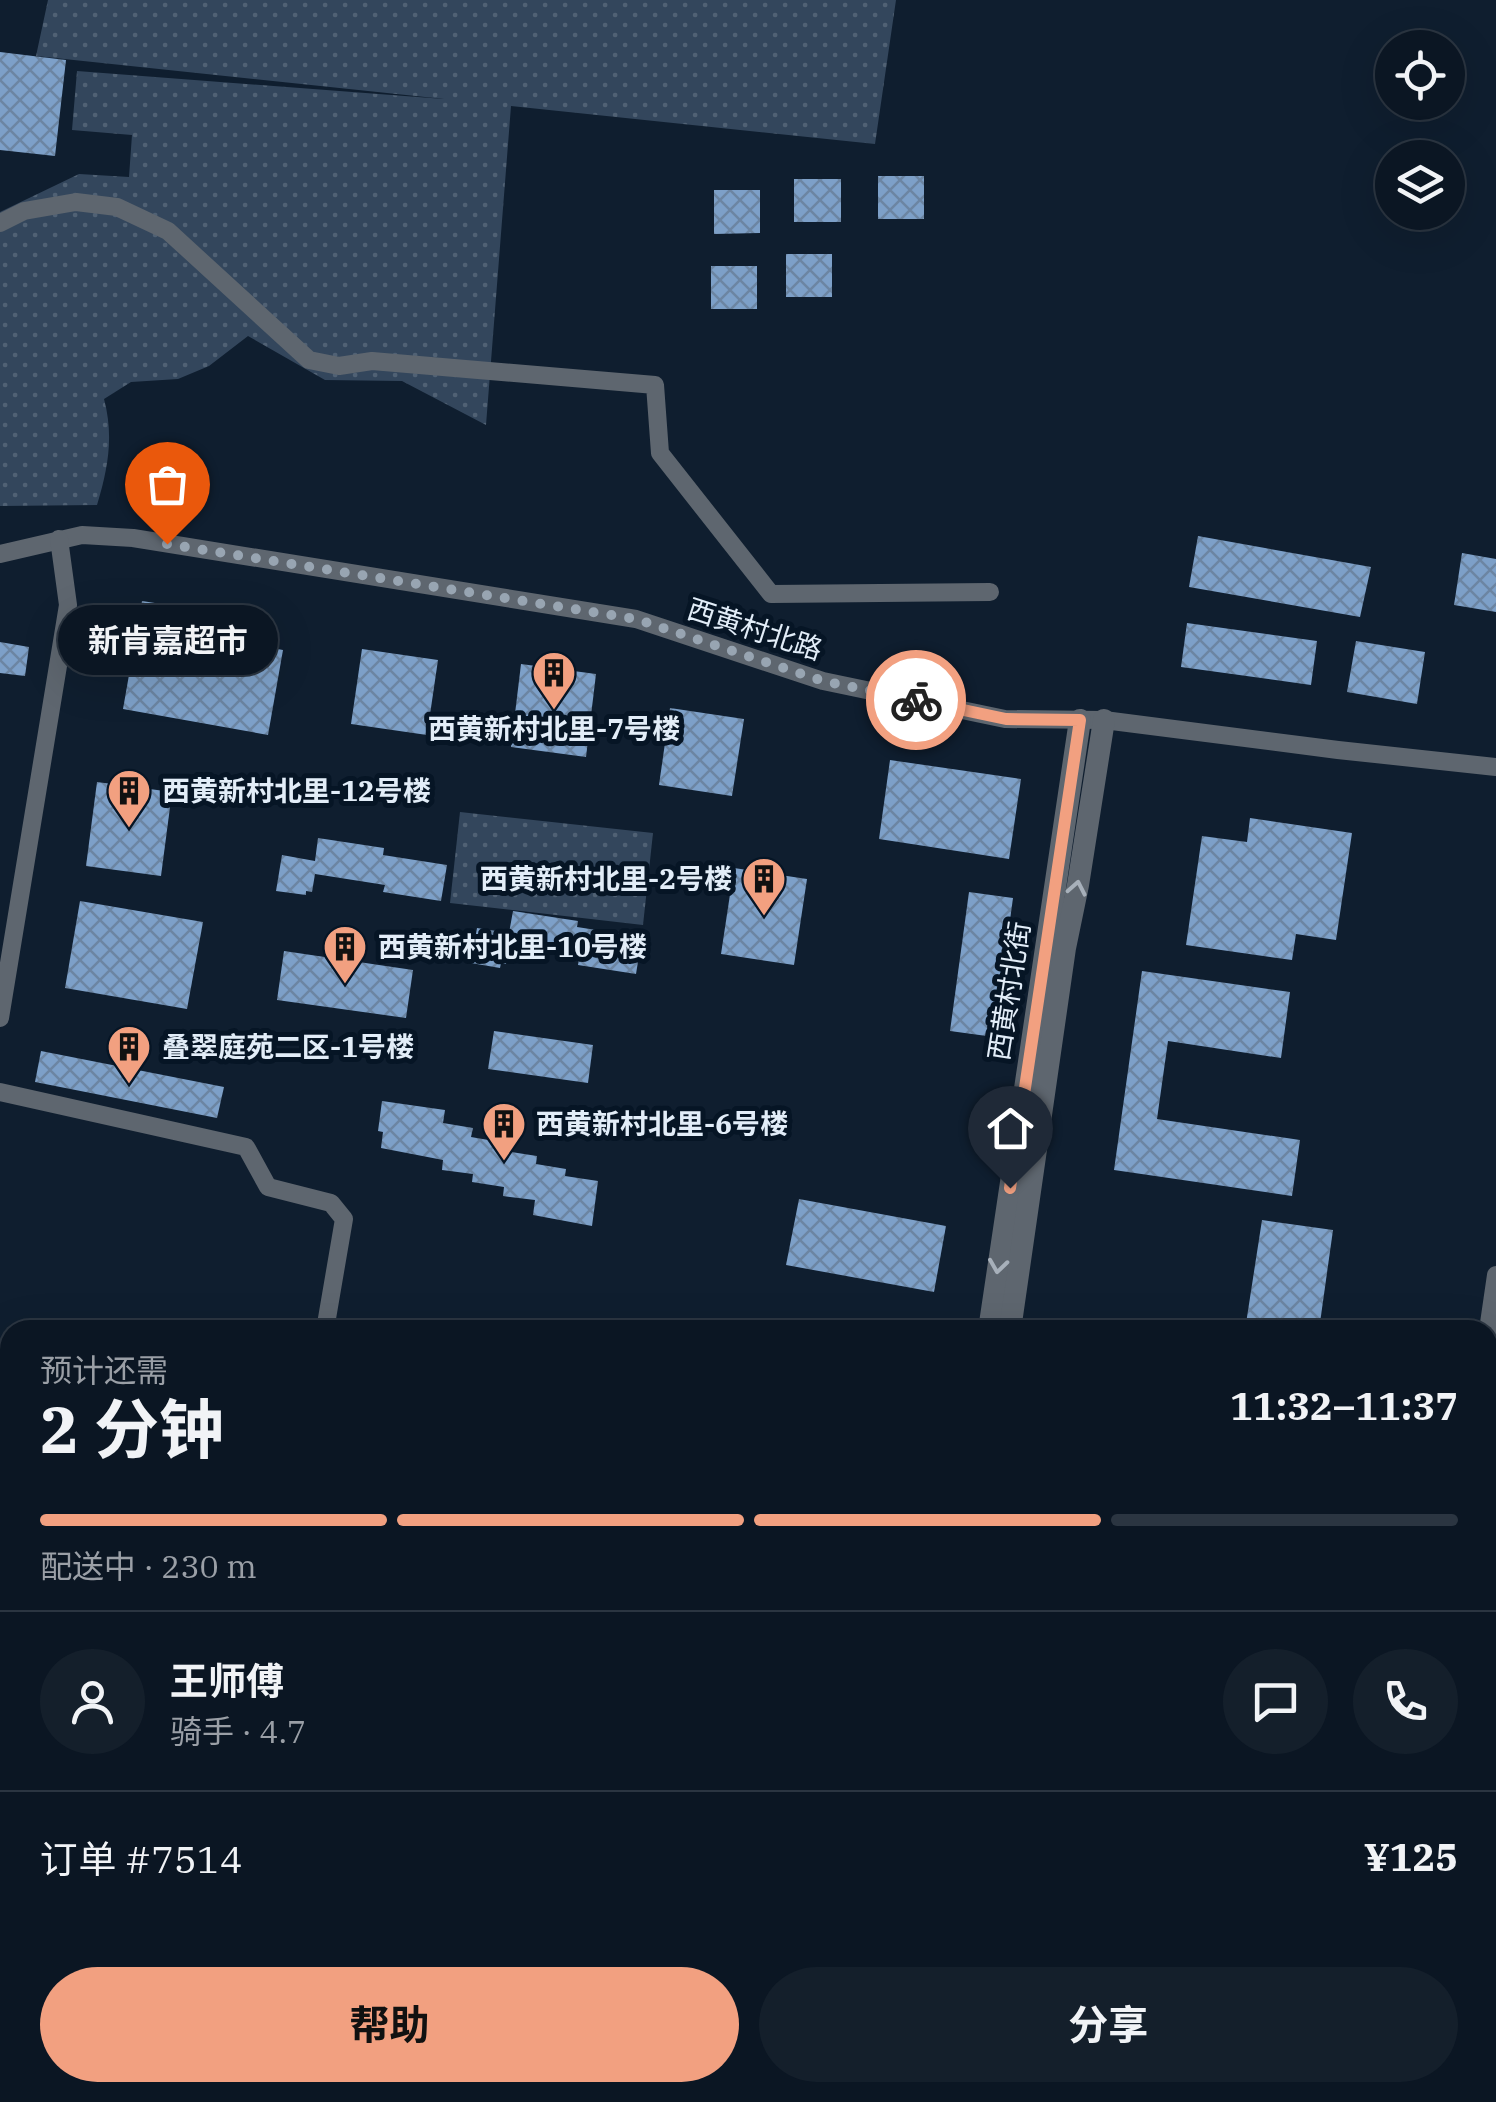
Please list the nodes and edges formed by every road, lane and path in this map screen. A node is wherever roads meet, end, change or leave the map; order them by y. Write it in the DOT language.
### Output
graph roads {
  1 [pos="0,223"];
  2 [pos="59,539"];
  3 [pos="0,554"];
  4 [pos="990,592"];
  5 [pos="1080,720"];
  6 [pos="1104,720"];
  7 [pos="1496,767"];
  8 [pos="0,1018"];
  9 [pos="0,1092"];
  10 [pos="1496,1275"];
  11 [pos="328,1320"];
  12 [pos="990,1320"];
  13 [pos="1011,1320"];
  14 [pos="1489,1320"];
  1 -- 4 [label="street"];
  2 -- 3 [label="street, 西黄村北路"];
  2 -- 5 [label="street, 西黄村北路"];
  2 -- 8 [label="street"];
  5 -- 6 [label="street, 西黄村北路"];
  5 -- 12 [label="street, 西黄村北街, one-way"];
  6 -- 7 [label="street, 西黄村北路"];
  13 -- 6 [label="street, 西黄村北街, one-way"];
  9 -- 11 [label="street"];
  10 -- 14 [label="street"];
}
